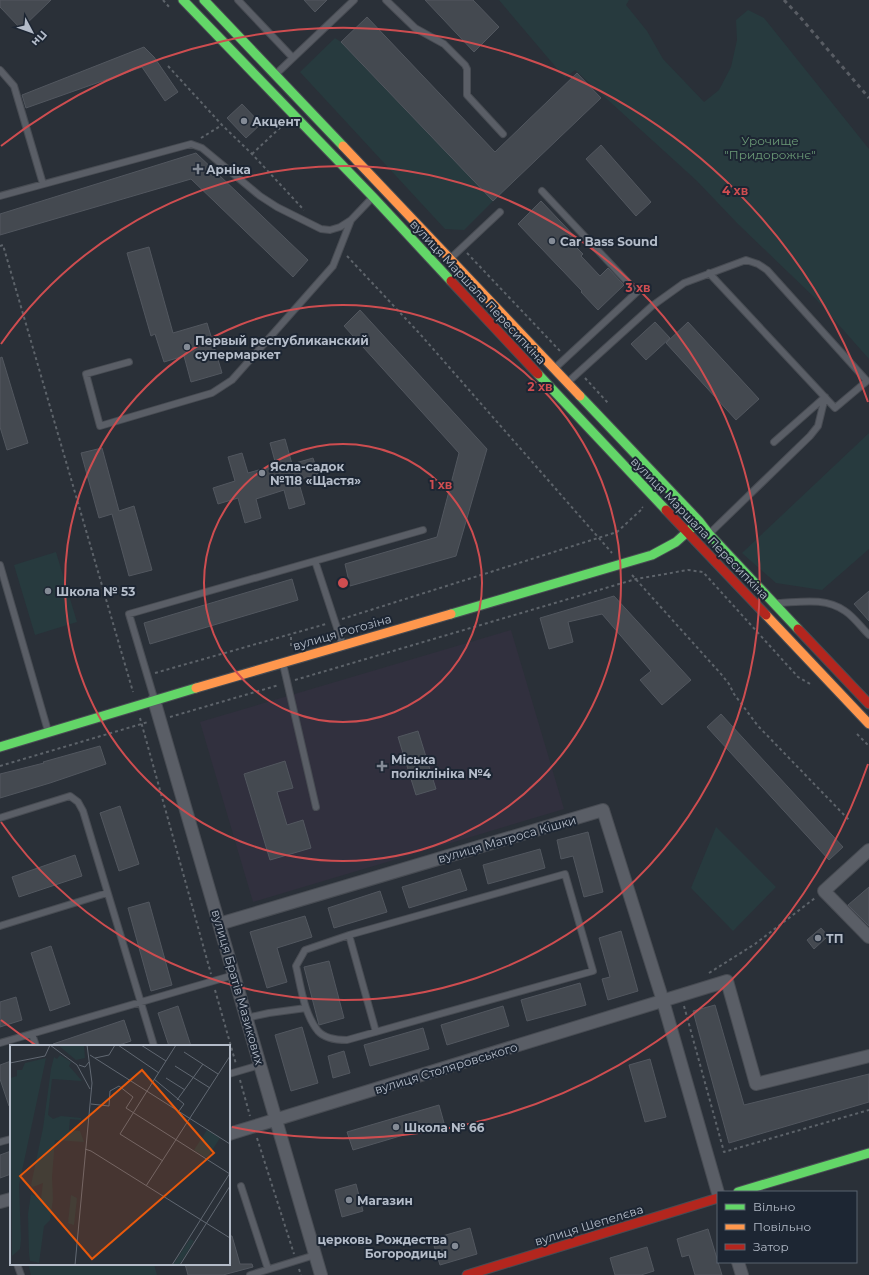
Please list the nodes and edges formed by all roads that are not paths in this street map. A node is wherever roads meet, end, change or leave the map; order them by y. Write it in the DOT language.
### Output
graph roads {
  1 [pos="183,0"];
  2 [pos="204,0"];
  3 [pos="238,0"];
  4 [pos="353,0"];
  5 [pos="386,0"];
  6 [pos="293,58"];
  7 [pos="0,70"];
  8 [pos="275,75"];
  9 [pos="265,85"];
  10 [pos="503,134"];
  11 [pos="43,184"];
  12 [pos="542,192"];
  13 [pos="0,196"];
  14 [pos="373,197"];
  15 [pos="500,212"];
  16 [pos="352,220"];
  17 [pos="450,260"];
  18 [pos="709,273"];
  19 [pos="128,362"];
  20 [pos="554,369"];
  21 [pos="543,379"];
  22 [pos="568,383"];
  23 [pos="556,394"];
  24 [pos="825,397"];
  25 [pos="774,442"];
  26 [pos="699,521"];
  27 [pos="423,530"];
  28 [pos="687,533"];
  29 [pos="709,534"];
  30 [pos="315,561"];
  31 [pos="0,566"];
  32 [pos="774,603"];
  33 [pos="869,635"];
  34 [pos="343,645"];
  35 [pos="282,662"];
  36 [pos="154,700"];
  37 [pos="869,702"];
  38 [pos="869,724"];
  39 [pos="48,732"];
  40 [pos="0,747"];
  41 [pos="316,807"];
  42 [pos="0,818"];
  43 [pos="869,850"];
  44 [pos="107,893"];
  45 [pos="219,924"];
  46 [pos="0,926"];
  47 [pos="349,934"];
  48 [pos="869,938"];
  49 [pos="234,976"];
  50 [pos="663,1001"];
  51 [pos="140,1002"];
  52 [pos="306,1008"];
  53 [pos="246,1018"];
  54 [pos="376,1032"];
  55 [pos="32,1034"];
  56 [pos="0,1043"];
  57 [pos="36,1045"];
  58 [pos="154,1045"];
  59 [pos="869,1056"];
  60 [pos="260,1065"];
  61 [pos="230,1074"];
  62 [pos="276,1120"];
  63 [pos="230,1134"];
  64 [pos="10,1139"];
  65 [pos="0,1142"];
  66 [pos="869,1153"];
  67 [pos="241,1186"];
  68 [pos="718,1191"];
  69 [pos="741,1191"];
  70 [pos="717,1198"];
  71 [pos="10,1199"];
  72 [pos="0,1202"];
  73 [pos="315,1255"];
  74 [pos="738,1263"];
  75 [pos="18,1265"];
  76 [pos="268,1269"];
  77 [pos="21,1275"];
  78 [pos="250,1275"];
  79 [pos="321,1275"];
  80 [pos="468,1275"];
  81 [pos="742,1275"];
  1 -- 9 [label="main road, вулиця Маршала Пересипкіна"];
  2 -- 8 [label="main road, вулиця Маршала Пересипкіна"];
  3 -- 6 [label="lane"];
  4 -- 6 [label="lane"];
  5 -- 10 [label="lane"];
  6 -- 8 [label="lane"];
  7 -- 11 [label="lane"];
  8 -- 9 [label="lane"];
  8 -- 17 [label="main road, вулиця Маршала Пересипкіна"];
  9 -- 14 [label="main road, вулиця Маршала Пересипкіна"];
  11 -- 13 [label="lane"];
  11 -- 16 [label="lane"];
  12 -- 20 [label="lane"];
  14 -- 16 [label="lane"];
  14 -- 21 [label="main road, вулиця Маршала Пересипкіна"];
  15 -- 17 [label="lane"];
  16 -- 19 [label="lane"];
  17 -- 20 [label="main road, вулиця Маршала Пересипкіна"];
  18 -- 22 [label="lane"];
  18 -- 24 [label="lane"];
  18 -- 24 [label="lane"];
  20 -- 21 [label="lane"];
  20 -- 22 [label="main road, вулиця Маршала Пересипкіна"];
  21 -- 23 [label="main road, вулиця Маршала Пересипкіна"];
  22 -- 23 [label="lane"];
  22 -- 26 [label="main road, вулиця Маршала Пересипкіна"];
  23 -- 28 [label="main road, вулиця Маршала Пересипкіна"];
  24 -- 25 [label="lane"];
  24 -- 29 [label="lane"];
  26 -- 28 [label="main road, вулиця Рогозіна"];
  26 -- 29 [label="main road, вулиця Маршала Пересипкіна"];
  27 -- 30 [label="lane"];
  28 -- 34 [label="main road, вулиця Рогозіна"];
  28 -- 38 [label="main road, вулиця Маршала Пересипкіна"];
  29 -- 32 [label="main road, вулиця Маршала Пересипкіна"];
  30 -- 34 [label="lane"];
  30 -- 36 [label="lane"];
  31 -- 39 [label="lane"];
  32 -- 33 [label="lane"];
  32 -- 37 [label="main road, вулиця Маршала Пересипкіна"];
  34 -- 35 [label="main road, вулиця Рогозіна"];
  35 -- 36 [label="main road, вулиця Рогозіна"];
  35 -- 41 [label="lane"];
  36 -- 39 [label="main road, вулиця Рогозіна"];
  36 -- 45 [label="street, вулиця Братів Мазикових"];
  39 -- 40 [label="main road, вулиця Рогозіна"];
  42 -- 44 [label="lane"];
  43 -- 48 [label="street"];
  44 -- 46 [label="lane"];
  44 -- 51 [label="lane"];
  45 -- 49 [label="street, вулиця Братів Мазикових"];
  45 -- 50 [label="street, вулиця Матроса Кішки"];
  47 -- 52 [label="lane"];
  47 -- 54 [label="lane"];
  47 -- 54 [label="lane"];
  49 -- 51 [label="lane"];
  49 -- 53 [label="street, вулиця Братів Мазикових"];
  50 -- 59 [label="street, вулиця Столяровського"];
  50 -- 62 [label="street, вулиця Столяровського"];
  50 -- 68 [label="street"];
  51 -- 55 [label="lane"];
  51 -- 58 [label="lane"];
  52 -- 53 [label="lane"];
  52 -- 54 [label="lane"];
  53 -- 60 [label="street, вулиця Братів Мазикових"];
  55 -- 56 [label="lane"];
  55 -- 57 [label="lane"];
  60 -- 61 [label="lane"];
  60 -- 62 [label="street, вулиця Братів Мазикових"];
  62 -- 63 [label="street, вулиця Столяровського"];
  62 -- 73 [label="street, вулиця Братів Мазикових"];
  64 -- 65 [label="lane"];
  66 -- 69 [label="main road"];
  67 -- 76 [label="lane"];
  70 -- 80 [label="main road, вулиця Шепелєва"];
  71 -- 72 [label="street"];
  73 -- 76 [label="lane"];
  73 -- 79 [label="street, вулиця Братів Мазикових"];
  74 -- 81 [label="street"];
  75 -- 77 [label="lane"];
  76 -- 78 [label="lane"];
}
